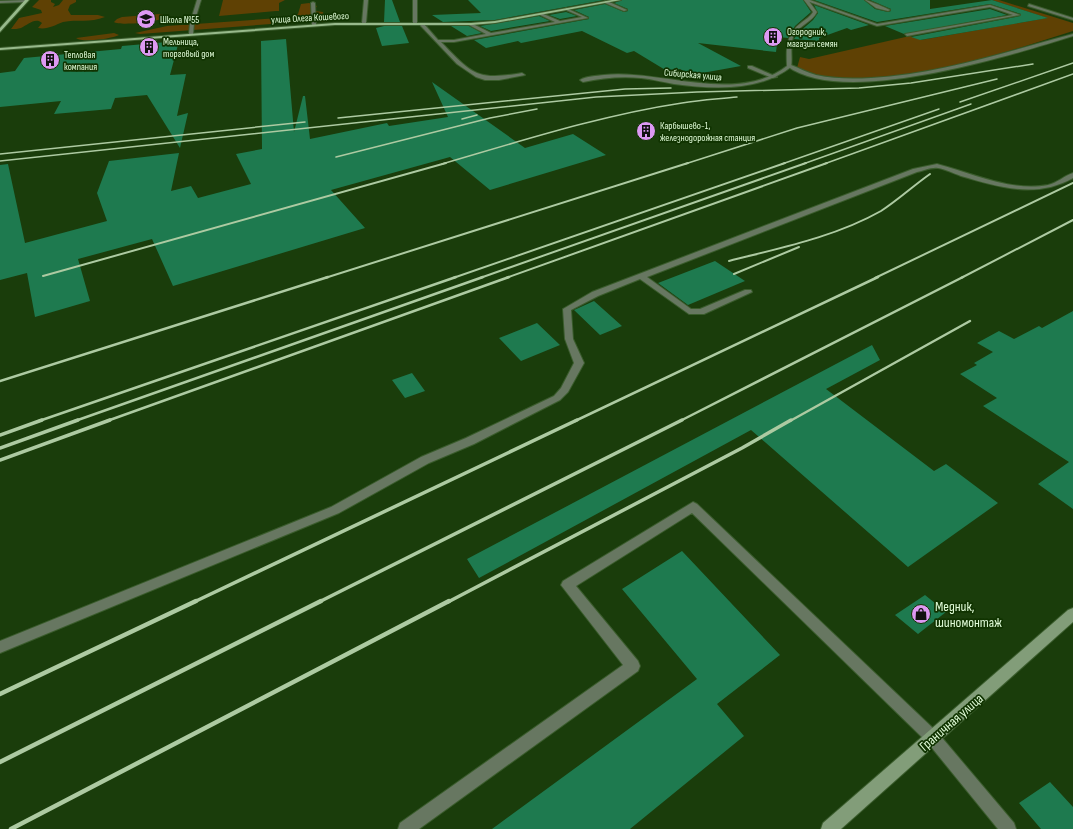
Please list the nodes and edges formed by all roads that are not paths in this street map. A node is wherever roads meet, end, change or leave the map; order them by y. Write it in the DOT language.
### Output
graph roads {
  1 [pos="26,0"];
  2 [pos="199,0"];
  3 [pos="366,0"];
  4 [pos="415,0"];
  5 [pos="618,0"];
  6 [pos="806,0"];
  7 [pos="867,0"];
  8 [pos="0,2"];
  9 [pos="606,2"];
  10 [pos="313,3"];
  11 [pos="1029,5"];
  12 [pos="567,9"];
  13 [pos="625,10"];
  14 [pos="888,10"];
  15 [pos="541,14"];
  16 [pos="1073,19"];
  17 [pos="364,23"];
  18 [pos="560,23"];
  19 [pos="415,24"];
  20 [pos="470,24"];
  21 [pos="314,25"];
  22 [pos="422,25"];
  23 [pos="0,31"];
  24 [pos="191,34"];
  25 [pos="489,34"];
  26 [pos="907,34"];
  27 [pos="1073,35"];
  28 [pos="437,41"];
  29 [pos="0,49"];
  30 [pos="789,66"];
  31 [pos="750,67"];
  32 [pos="522,75"];
  33 [pos="774,77"];
  34 [pos="583,80"];
  35 [pos="1073,175"];
  36 [pos="641,276"];
  37 [pos="748,292"];
  38 [pos="1073,614"];
  39 [pos="0,647"];
  40 [pos="933,738"];
  41 [pos="406,829"];
  42 [pos="828,829"];
  43 [pos="1008,829"];
  1 -- 8 [label="street"];
  1 -- 23 [label="main road"];
  2 -- 24 [label="street"];
  3 -- 17 [label="street"];
  4 -- 19 [label="street"];
  5 -- 9 [label="main road, улица Олега Кошевого"];
  6 -- 26 [label="street"];
  6 -- 30 [label="street"];
  7 -- 14 [label="street"];
  9 -- 12 [label="main road, улица Олега Кошевого"];
  9 -- 13 [label="street"];
  10 -- 21 [label="street"];
  11 -- 16 [label="street"];
  12 -- 15 [label="main road, улица Олега Кошевого"];
  12 -- 18 [label="street"];
  15 -- 18 [label="street"];
  15 -- 20 [label="main road, улица Олега Кошевого"];
  17 -- 19 [label="main road, улица Олега Кошевого"];
  17 -- 21 [label="main road, улица Олега Кошевого"];
  18 -- 25 [label="street"];
  19 -- 22 [label="main road, улица Олега Кошевого"];
  20 -- 22 [label="main road, улица Олега Кошевого"];
  20 -- 25 [label="street"];
  21 -- 24 [label="main road, улица Олега Кошевого"];
  22 -- 28 [label="street"];
  24 -- 29 [label="main road, улица Олега Кошевого"];
  25 -- 28 [label="street"];
  27 -- 30 [label="street"];
  28 -- 32 [label="street"];
  30 -- 33 [label="street, Сибирская улица"];
  31 -- 33 [label="street"];
  33 -- 34 [label="street, Сибирская улица"];
  35 -- 36 [label="street"];
  36 -- 37 [label="street"];
  36 -- 39 [label="street"];
  38 -- 40 [label="main road, Граничная улица"];
  40 -- 41 [label="street"];
  40 -- 42 [label="main road, Граничная улица"];
  40 -- 43 [label="street"];
}
